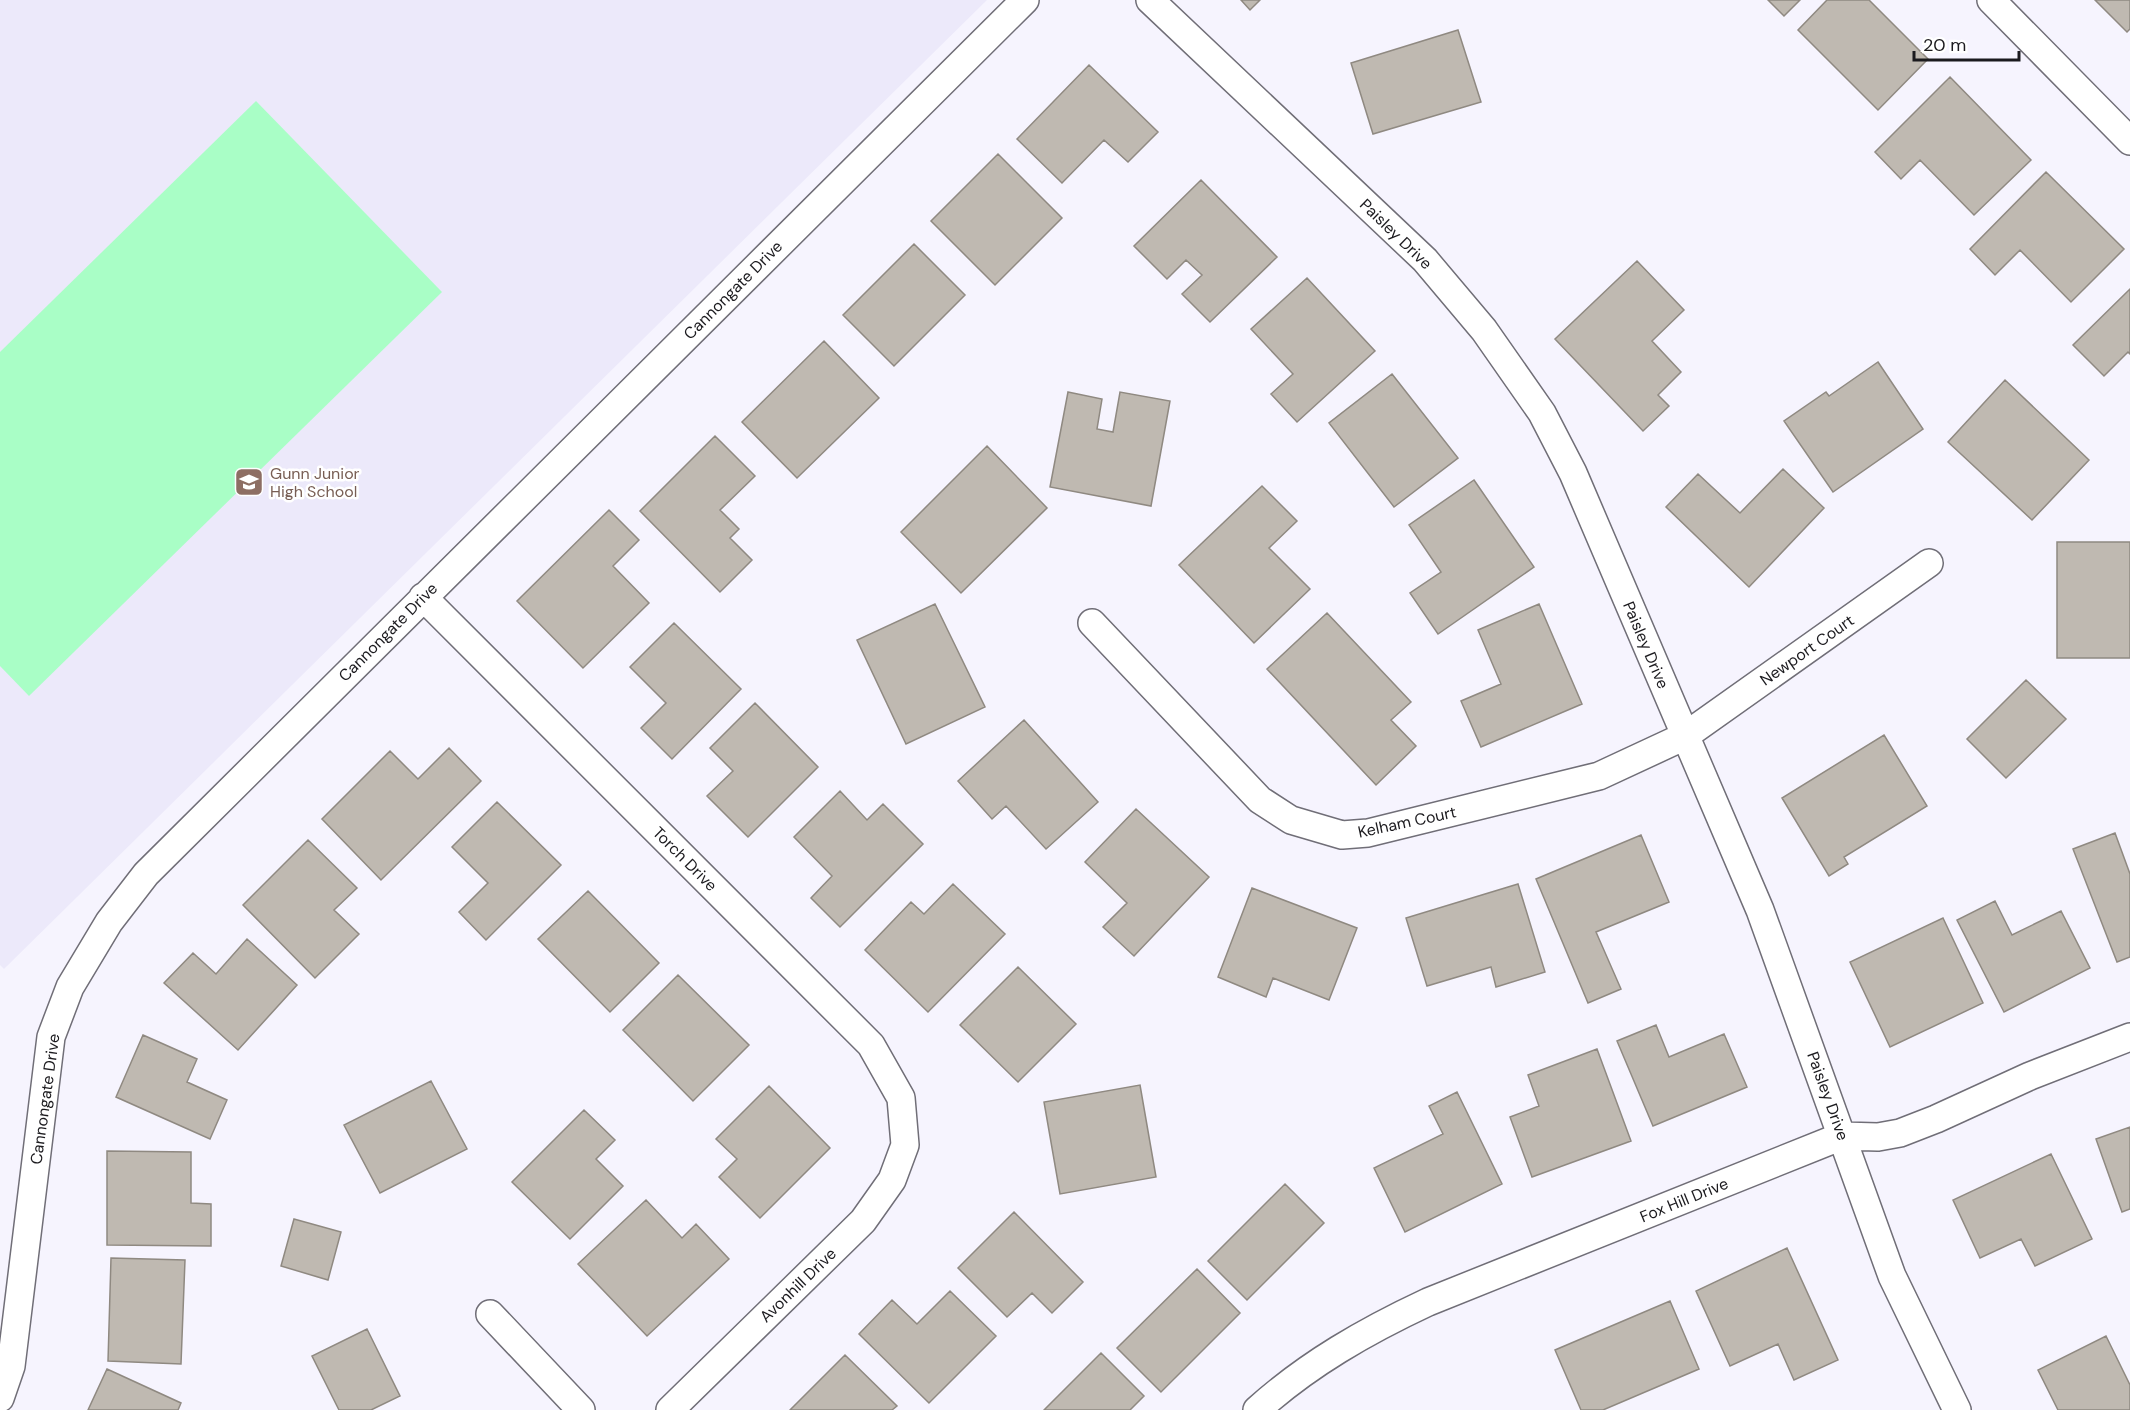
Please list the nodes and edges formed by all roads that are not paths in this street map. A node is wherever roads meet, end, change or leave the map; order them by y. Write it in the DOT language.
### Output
graph roads {
  1 [pos="1025,0"];
  2 [pos="1150,0"];
  3 [pos="1991,0"];
  4 [pos="2130,141"];
  5 [pos="1929,563"];
  6 [pos="423,597"];
  7 [pos="1092,623"];
  8 [pos="1685,736"];
  9 [pos="2130,1037"];
  10 [pos="1842,1136"];
  11 [pos="905,1145"];
  12 [pos="490,1314"];
  13 [pos="0,1398"];
  14 [pos="1260,1409"];
  15 [pos="581,1410"];
  16 [pos="670,1410"];
  17 [pos="1956,1410"];
  1 -- 6 [label="street, Cannongate Drive"];
  2 -- 8 [label="street, Paisley Drive"];
  3 -- 4 [label="street"];
  5 -- 8 [label="street, Newport Court"];
  6 -- 11 [label="street, Torch Drive"];
  6 -- 13 [label="street, Cannongate Drive"];
  7 -- 8 [label="street, Kelham Court"];
  8 -- 10 [label="street, Paisley Drive"];
  9 -- 10 [label="street, Fox Hill Drive"];
  10 -- 14 [label="street, Fox Hill Drive"];
  10 -- 17 [label="street, Paisley Drive"];
  11 -- 16 [label="street, Avonhill Drive"];
  12 -- 15 [label="street"];
}
